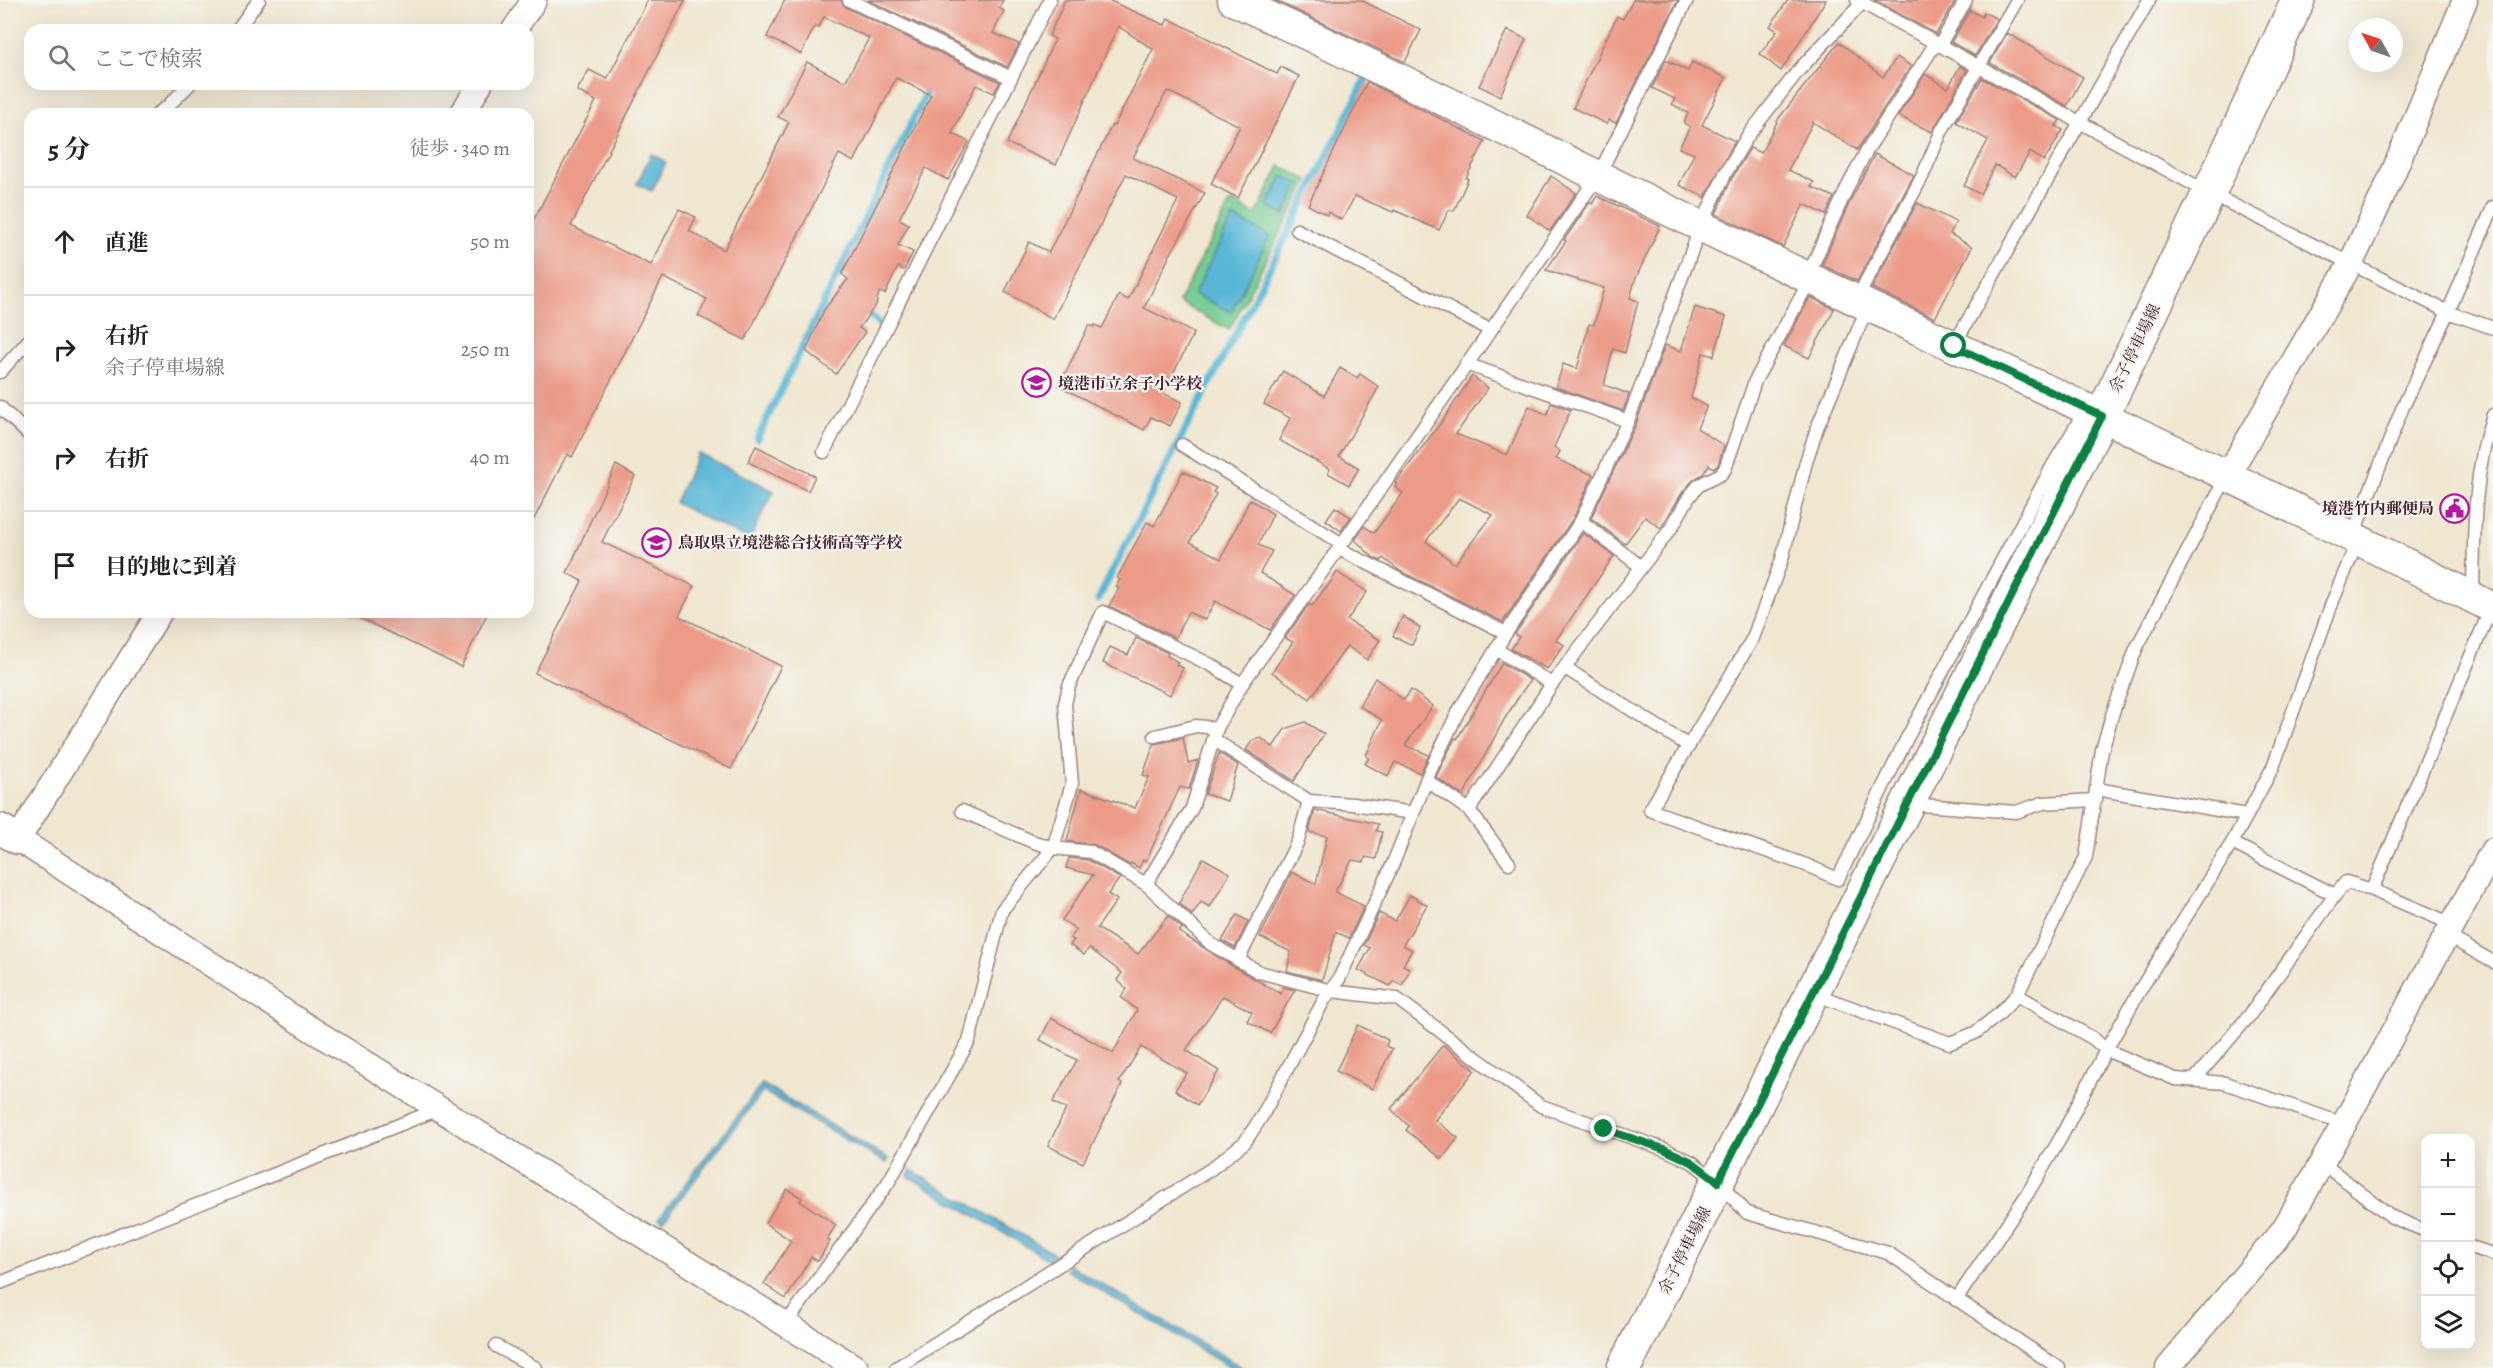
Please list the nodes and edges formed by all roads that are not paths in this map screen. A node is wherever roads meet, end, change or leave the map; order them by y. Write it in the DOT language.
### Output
graph roads {
  1 [pos="259,0"];
  2 [pos="534,0"];
  3 [pos="849,0"];
  4 [pos="1050,0"];
  5 [pos="1233,0"];
  6 [pos="1687,0"];
  7 [pos="1966,0"];
  8 [pos="2017,0"];
  9 [pos="2149,0"];
  10 [pos="2298,0"];
  11 [pos="2465,0"];
  12 [pos="1859,2"];
  13 [pos="241,24"];
  14 [pos="518,24"];
  15 [pos="1938,45"];
  16 [pos="1978,67"];
  17 [pos="1011,78"];
  18 [pos="184,90"];
  19 [pos="476,90"];
  20 [pos="166,108"];
  21 [pos="466,108"];
  22 [pos="2080,124"];
  23 [pos="1598,176"];
  24 [pos="2209,192"];
  25 [pos="2493,207"];
  26 [pos="1701,226"];
  27 [pos="1297,230"];
  28 [pos="2351,263"];
  29 [pos="1807,278"];
  30 [pos="1862,303"];
  31 [pos="2448,312"];
  32 [pos="2493,328"];
  33 [pos="1490,330"];
  34 [pos="24,346"];
  35 [pos="1954,346"];
  36 [pos="1466,364"];
  37 [pos="0,372"];
  38 [pos="0,407"];
  39 [pos="2094,412"];
  40 [pos="2493,416"];
  41 [pos="1628,421"];
  42 [pos="24,430"];
  43 [pos="1182,446"];
  44 [pos="824,452"];
  45 [pos="2227,476"];
  46 [pos="1581,521"];
  47 [pos="2358,540"];
  48 [pos="1341,547"];
  49 [pos="1640,566"];
  50 [pos="2486,604"];
  51 [pos="156,618"];
  52 [pos="1506,633"];
  53 [pos="1496,649"];
  54 [pos="1565,668"];
  55 [pos="1242,684"];
  56 [pos="1552,684"];
  57 [pos="1215,733"];
  58 [pos="1155,736"];
  59 [pos="1689,746"];
  60 [pos="1426,780"];
  61 [pos="2095,795"];
  62 [pos="1309,801"];
  63 [pos="1908,804"];
  64 [pos="1469,810"];
  65 [pos="962,811"];
  66 [pos="1413,813"];
  67 [pos="2247,815"];
  68 [pos="9,834"];
  69 [pos="2232,843"];
  70 [pos="1053,848"];
  71 [pos="2493,850"];
  72 [pos="1509,863"];
  73 [pos="1146,884"];
  74 [pos="2372,890"];
  75 [pos="2335,895"];
  76 [pos="2449,930"];
  77 [pos="1238,960"];
  78 [pos="2493,962"];
  79 [pos="1332,991"];
  80 [pos="1812,994"];
  81 [pos="2017,995"];
  82 [pos="2106,1050"];
  83 [pos="2193,1080"];
  84 [pos="440,1109"];
  85 [pos="2344,1124"];
  86 [pos="2322,1163"];
  87 [pos="1718,1182"];
  88 [pos="2421,1229"];
  89 [pos="2475,1248"];
  90 [pos="2493,1254"];
  91 [pos="0,1283"];
  92 [pos="1956,1300"];
  93 [pos="785,1325"];
  94 [pos="496,1346"];
  95 [pos="536,1368"];
  96 [pos="856,1368"];
  97 [pos="896,1368"];
  98 [pos="1624,1368"];
  99 [pos="2059,1368"];
  100 [pos="2168,1368"];
  1 -- 13 [label="lane"];
  2 -- 14 [label="street"];
  3 -- 17 [label="lane"];
  4 -- 17 [label="lane"];
  5 -- 23 [label="street"];
  6 -- 23 [label="lane"];
  7 -- 15 [label="lane"];
  8 -- 16 [label="lane"];
  9 -- 22 [label="lane"];
  10 -- 24 [label="main road, 余子停車場線"];
  11 -- 28 [label="street"];
  12 -- 15 [label="lane"];
  12 -- 26 [label="lane"];
  15 -- 16 [label="lane"];
  15 -- 29 [label="lane"];
  16 -- 22 [label="lane"];
  16 -- 30 [label="lane"];
  17 -- 44 [label="lane"];
  18 -- 20 [label="lane"];
  19 -- 21 [label="street"];
  22 -- 24 [label="lane"];
  22 -- 35 [label="lane"];
  23 -- 26 [label="street"];
  23 -- 33 [label="lane"];
  24 -- 28 [label="lane"];
  24 -- 39 [label="main road, 余子停車場線"];
  25 -- 31 [label="lane"];
  26 -- 29 [label="street"];
  26 -- 41 [label="lane"];
  27 -- 33 [label="lane"];
  28 -- 31 [label="lane"];
  28 -- 45 [label="street"];
  29 -- 30 [label="street"];
  29 -- 49 [label="lane"];
  30 -- 35 [label="street"];
  30 -- 59 [label="lane"];
  31 -- 32 [label="lane"];
  31 -- 47 [label="lane"];
  33 -- 36 [label="lane"];
  34 -- 37 [label="lane"];
  35 -- 39 [label="street"];
  36 -- 41 [label="lane"];
  36 -- 48 [label="lane"];
  38 -- 42 [label="lane"];
  39 -- 45 [label="street"];
  39 -- 59 [label="lane"];
  39 -- 63 [label="main road, 余子停車場線"];
  40 -- 50 [label="lane"];
  41 -- 46 [label="lane"];
  43 -- 48 [label="lane"];
  45 -- 47 [label="street"];
  45 -- 61 [label="lane"];
  46 -- 49 [label="lane"];
  46 -- 52 [label="lane"];
  47 -- 50 [label="street"];
  47 -- 67 [label="lane"];
  48 -- 52 [label="lane"];
  48 -- 55 [label="lane"];
  49 -- 54 [label="lane"];
  50 -- 74 [label="lane"];
  51 -- 68 [label="street"];
  52 -- 53 [label="lane"];
  53 -- 56 [label="lane"];
  53 -- 60 [label="lane"];
  54 -- 56 [label="lane"];
  54 -- 59 [label="lane"];
  55 -- 57 [label="lane"];
  55 -- 70 [label="lane"];
  56 -- 64 [label="lane"];
  57 -- 58 [label="lane"];
  57 -- 62 [label="lane"];
  57 -- 73 [label="lane"];
  60 -- 64 [label="lane"];
  60 -- 66 [label="lane"];
  61 -- 63 [label="lane"];
  61 -- 67 [label="lane"];
  61 -- 81 [label="lane"];
  62 -- 66 [label="lane"];
  62 -- 77 [label="lane"];
  63 -- 80 [label="main road, 余子停車場線"];
  64 -- 72 [label="lane"];
  65 -- 70 [label="lane"];
  66 -- 79 [label="lane"];
  67 -- 69 [label="lane"];
  68 -- 84 [label="street"];
  69 -- 75 [label="lane"];
  69 -- 82 [label="lane"];
  70 -- 73 [label="lane"];
  70 -- 93 [label="lane"];
  71 -- 76 [label="street"];
  73 -- 77 [label="lane"];
  74 -- 75 [label="lane"];
  74 -- 76 [label="lane"];
  75 -- 83 [label="lane"];
  76 -- 78 [label="lane"];
  76 -- 85 [label="street"];
  77 -- 79 [label="lane"];
  79 -- 87 [label="lane"];
  79 -- 97 [label="lane"];
  80 -- 81 [label="lane"];
  80 -- 87 [label="main road, 余子停車場線"];
  81 -- 82 [label="lane"];
  82 -- 83 [label="lane"];
  82 -- 92 [label="lane"];
  83 -- 85 [label="lane"];
  84 -- 91 [label="lane"];
  84 -- 93 [label="street"];
  85 -- 86 [label="street"];
  86 -- 88 [label="lane"];
  86 -- 100 [label="street"];
  87 -- 92 [label="lane"];
  87 -- 98 [label="main road, 余子停車場線"];
  89 -- 90 [label="lane"];
  92 -- 99 [label="lane"];
  93 -- 96 [label="street"];
  94 -- 95 [label="lane"];
}
